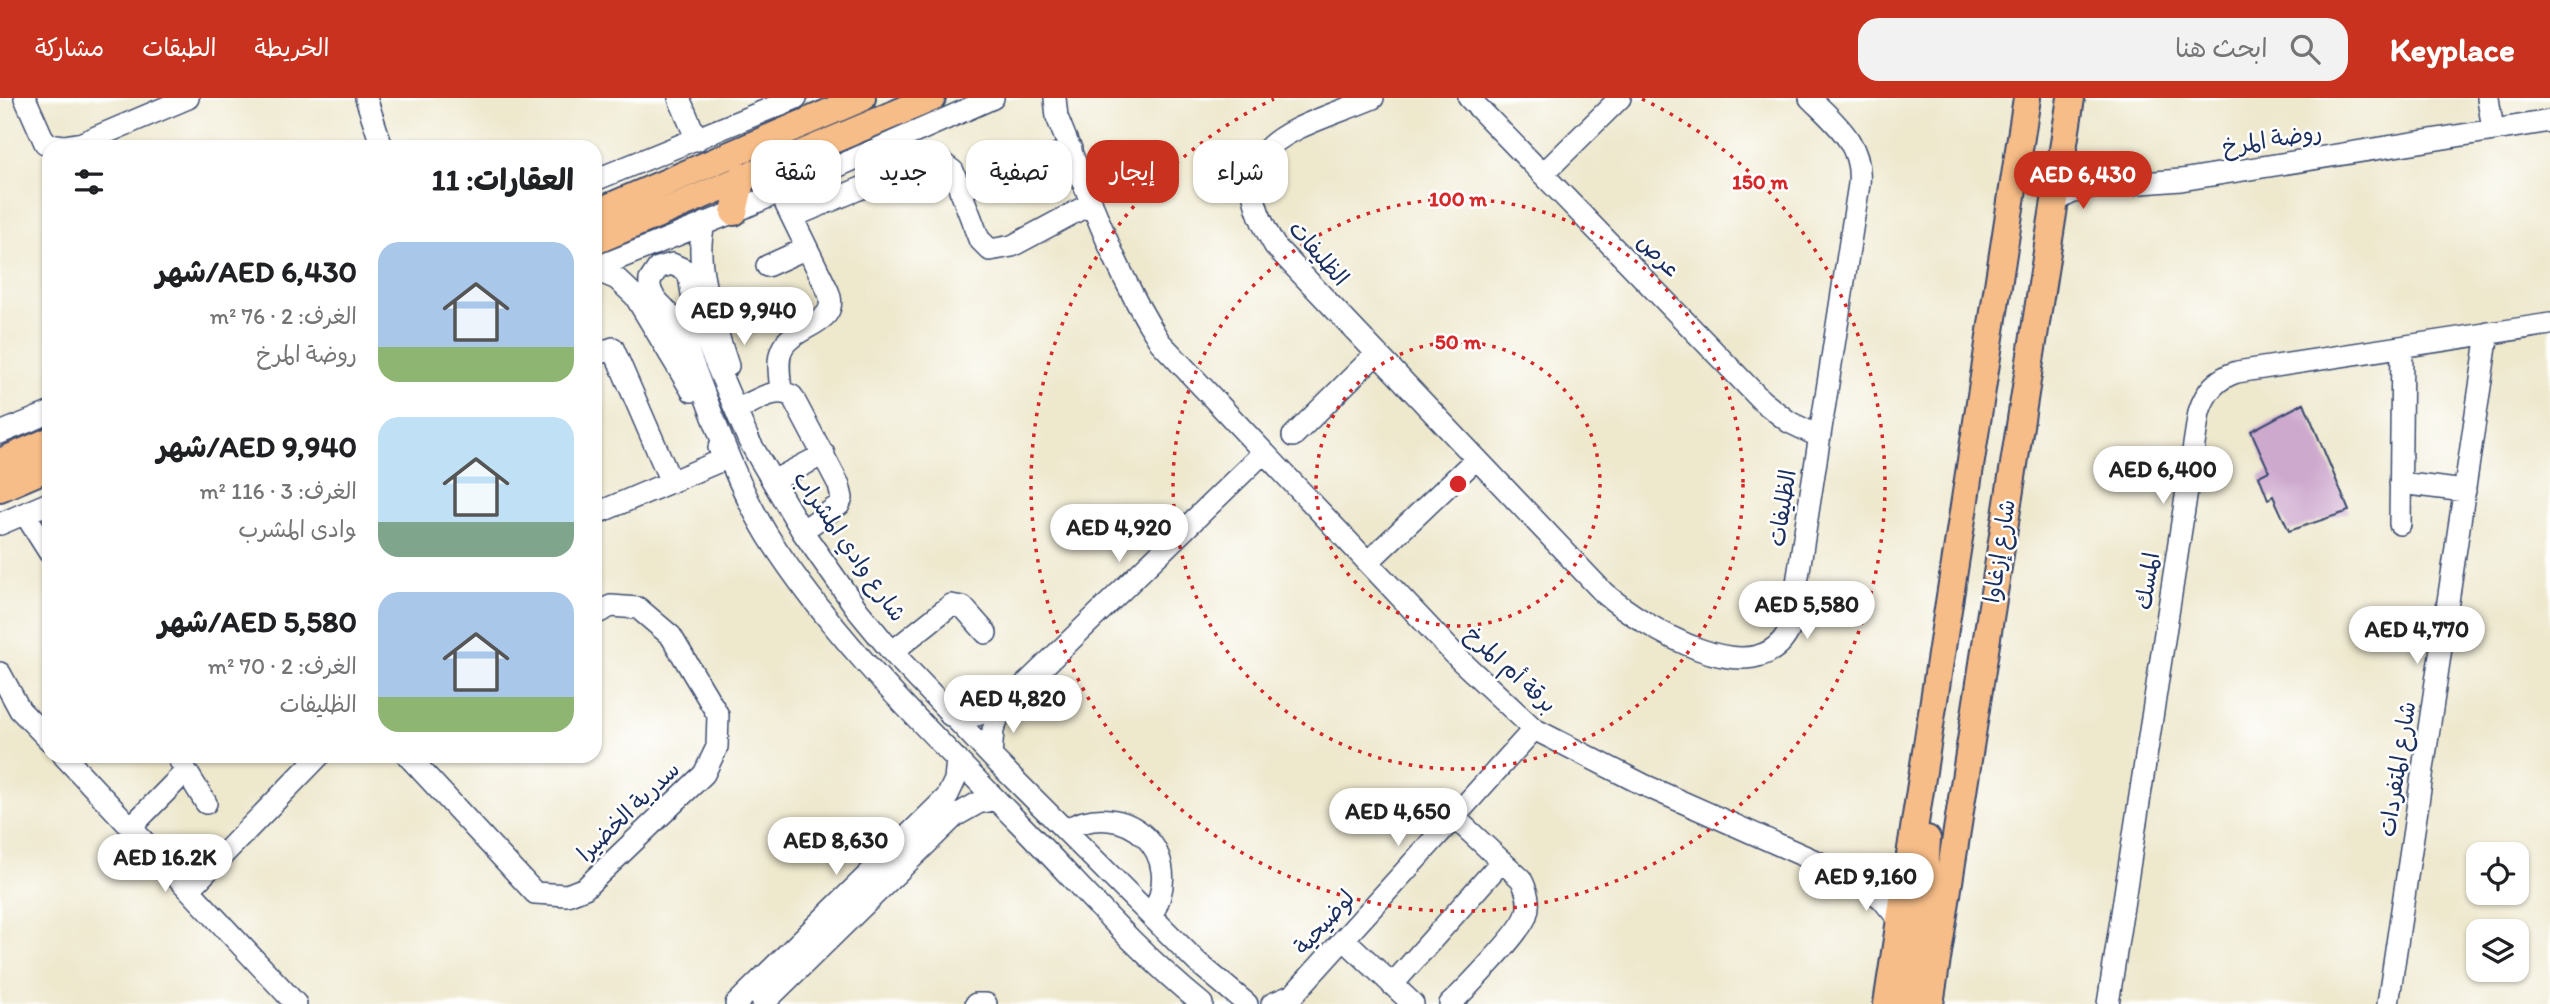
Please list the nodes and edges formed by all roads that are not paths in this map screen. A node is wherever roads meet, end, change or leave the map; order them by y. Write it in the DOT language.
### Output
graph roads {
  1 [pos="25,98"];
  2 [pos="366,98"];
  3 [pos="679,98"];
  4 [pos="796,98"];
  5 [pos="862,98"];
  6 [pos="932,98"];
  7 [pos="993,98"];
  8 [pos="1037,98"];
  9 [pos="1373,98"];
  10 [pos="1469,98"];
  11 [pos="1620,98"];
  12 [pos="1810,98"];
  13 [pos="2027,98"];
  14 [pos="2071,98"];
  15 [pos="2488,98"];
  16 [pos="177,100"];
  17 [pos="1056,107"];
  18 [pos="2550,121"];
  19 [pos="2493,130"];
  20 [pos="697,139"];
  21 [pos="44,140"];
  22 [pos="89,140"];
  23 [pos="380,140"];
  24 [pos="1067,140"];
  25 [pos="1072,154"];
  26 [pos="2062,155"];
  27 [pos="841,163"];
  28 [pos="1544,173"];
  29 [pos="602,177"];
  30 [pos="743,177"];
  31 [pos="2100,187"];
  32 [pos="966,188"];
  33 [pos="1086,188"];
  34 [pos="960,190"];
  35 [pos="2054,202"];
  36 [pos="752,203"];
  37 [pos="785,203"];
  38 [pos="1092,203"];
  39 [pos="602,210"];
  40 [pos="734,212"];
  41 [pos="792,217"];
  42 [pos="705,223"];
  43 [pos="602,238"];
  44 [pos="807,248"];
  45 [pos="602,266"];
  46 [pos="767,266"];
  47 [pos="602,272"];
  48 [pos="2550,324"];
  49 [pos="2488,333"];
  50 [pos="2402,347"];
  51 [pos="602,352"];
  52 [pos="1376,354"];
  53 [pos="780,391"];
  54 [pos="744,406"];
  55 [pos="42,416"];
  56 [pos="0,433"];
  57 [pos="1293,436"];
  58 [pos="1820,437"];
  59 [pos="42,444"];
  60 [pos="1264,452"];
  61 [pos="824,454"];
  62 [pos="727,458"];
  63 [pos="1476,458"];
  64 [pos="0,462"];
  65 [pos="42,470"];
  66 [pos="768,472"];
  67 [pos="671,482"];
  68 [pos="2400,483"];
  69 [pos="0,488"];
  70 [pos="2465,491"];
  71 [pos="42,506"];
  72 [pos="602,511"];
  73 [pos="24,513"];
  74 [pos="0,524"];
  75 [pos="2400,524"];
  76 [pos="802,531"];
  77 [pos="42,541"];
  78 [pos="1368,562"];
  79 [pos="602,610"];
  80 [pos="986,634"];
  81 [pos="892,652"];
  82 [pos="0,673"];
  83 [pos="1003,706"];
  84 [pos="950,715"];
  85 [pos="1534,729"];
  86 [pos="42,733"];
  87 [pos="991,756"];
  88 [pos="957,760"];
  89 [pos="71,763"];
  90 [pos="181,763"];
  91 [pos="313,763"];
  92 [pos="414,763"];
  93 [pos="1923,771"];
  94 [pos="996,799"];
  95 [pos="206,803"];
  96 [pos="1454,817"];
  97 [pos="131,827"];
  98 [pos="1065,830"];
  99 [pos="1503,861"];
  100 [pos="1908,867"];
  101 [pos="1856,879"];
  102 [pos="190,889"];
  103 [pos="1151,916"];
  104 [pos="1900,921"];
  105 [pos="1344,939"];
  106 [pos="1392,985"];
  107 [pos="1292,999"];
  108 [pos="296,1004"];
  109 [pos="736,1004"];
  110 [pos="763,1004"];
  111 [pos="976,1004"];
  112 [pos="986,1004"];
  113 [pos="1202,1004"];
  114 [pos="1247,1004"];
  115 [pos="1272,1004"];
  116 [pos="1413,1004"];
  117 [pos="1450,1004"];
  118 [pos="1887,1004"];
  119 [pos="1908,1004"];
  120 [pos="1930,1004"];
  121 [pos="2108,1004"];
  122 [pos="2388,1004"];
  1 -- 21 [label="street"];
  2 -- 23 [label="street"];
  3 -- 20 [label="street"];
  4 -- 20 [label="street"];
  5 -- 39 [label="main road"];
  6 -- 30 [label="main road"];
  7 -- 27 [label="street"];
  8 -- 17 [label="street, برقة أم المرخ"];
  9 -- 52 [label="street, الظليفات"];
  10 -- 28 [label="street, عرص"];
  11 -- 28 [label="street"];
  12 -- 58 [label="street, الظليفات"];
  13 -- 93 [label="main road, شارع إزغاوا"];
  14 -- 26 [label="main road, شارع إزغاوا"];
  15 -- 19 [label="street"];
  16 -- 22 [label="street"];
  17 -- 24 [label="street, برقة أم المرخ"];
  18 -- 19 [label="street, روضة المرخ"];
  19 -- 31 [label="street, روضة المرخ"];
  20 -- 29 [label="street"];
  25 -- 33 [label="street, برقة أم المرخ"];
  26 -- 31 [label="street"];
  26 -- 35 [label="main road, شارع إزغاوا"];
  28 -- 58 [label="street, عرص"];
  30 -- 40 [label="main road"];
  30 -- 43 [label="main road"];
  31 -- 35 [label="street, روضة المرخ"];
  32 -- 34 [label="street"];
  34 -- 38 [label="street"];
  34 -- 41 [label="street"];
  35 -- 120 [label="main road, شارع إزغاوا"];
  36 -- 40 [label="street"];
  37 -- 41 [label="street"];
  38 -- 60 [label="street, برقة أم المرخ"];
  40 -- 42 [label="street"];
  41 -- 44 [label="street"];
  42 -- 45 [label="street"];
  42 -- 54 [label="street"];
  44 -- 46 [label="street"];
  44 -- 53 [label="street"];
  47 -- 62 [label="street, شارع وادي المشراب"];
  48 -- 49 [label="street, المسك"];
  49 -- 50 [label="street, المسك"];
  49 -- 70 [label="street, شارع المتفردات"];
  50 -- 68 [label="street"];
  50 -- 121 [label="street, المسك"];
  51 -- 67 [label="street"];
  52 -- 57 [label="street"];
  52 -- 63 [label="street, الظليفات"];
  53 -- 54 [label="street"];
  53 -- 61 [label="street"];
  54 -- 66 [label="street"];
  55 -- 56 [label="street"];
  58 -- 63 [label="street, الظليفات"];
  59 -- 64 [label="main road"];
  60 -- 78 [label="street, برقة أم المرخ"];
  60 -- 83 [label="street"];
  61 -- 66 [label="street"];
  61 -- 76 [label="street"];
  62 -- 66 [label="street, شارع وادي المشراب"];
  62 -- 67 [label="street"];
  62 -- 88 [label="street, شارع وادي المشراب"];
  63 -- 78 [label="street"];
  65 -- 69 [label="main road"];
  66 -- 76 [label="street, شارع وادي المشراب"];
  67 -- 72 [label="street"];
  68 -- 70 [label="street"];
  68 -- 75 [label="street"];
  70 -- 122 [label="street, شارع المتفردات"];
  71 -- 73 [label="street"];
  73 -- 74 [label="street"];
  73 -- 77 [label="street"];
  76 -- 81 [label="street, شارع وادي المشراب"];
  78 -- 85 [label="street, برقة أم المرخ"];
  79 -- 92 [label="street, سدرية الخضيرا"];
  80 -- 81 [label="street"];
  81 -- 84 [label="street, شارع وادي المشراب"];
  82 -- 86 [label="street"];
  83 -- 84 [label="street"];
  83 -- 87 [label="street"];
  84 -- 87 [label="street, شارع وادي المشراب"];
  85 -- 96 [label="street, لوضيحية"];
  85 -- 101 [label="street, برقة أم المرخ"];
  87 -- 98 [label="street, شارع وادي المشراب"];
  88 -- 94 [label="street, شارع وادي المشراب"];
  88 -- 109 [label="street"];
  89 -- 97 [label="street"];
  90 -- 95 [label="street"];
  90 -- 97 [label="street"];
  91 -- 102 [label="street"];
  93 -- 100 [label="main road, شارع إزغاوا"];
  93 -- 119 [label="main road"];
  94 -- 110 [label="street"];
  94 -- 113 [label="street, شارع وادي المشراب"];
  96 -- 99 [label="street"];
  96 -- 105 [label="street, لوضيحية"];
  97 -- 102 [label="street"];
  98 -- 103 [label="street, شارع وادي المشراب"];
  98 -- 103 [label="street"];
  99 -- 106 [label="street"];
  99 -- 117 [label="street"];
  100 -- 101 [label="street, برقة أم المرخ"];
  100 -- 104 [label="main road, شارع إزغاوا"];
  101 -- 104 [label="street, برقة أم المرخ"];
  102 -- 108 [label="street"];
  103 -- 114 [label="street, شارع وادي المشراب"];
  104 -- 118 [label="main road, شارع إزغاوا"];
  105 -- 106 [label="street"];
  105 -- 107 [label="street, لوضيحية"];
  106 -- 116 [label="street"];
  107 -- 115 [label="street, لوضيحية"];
  111 -- 112 [label="street"];
}
